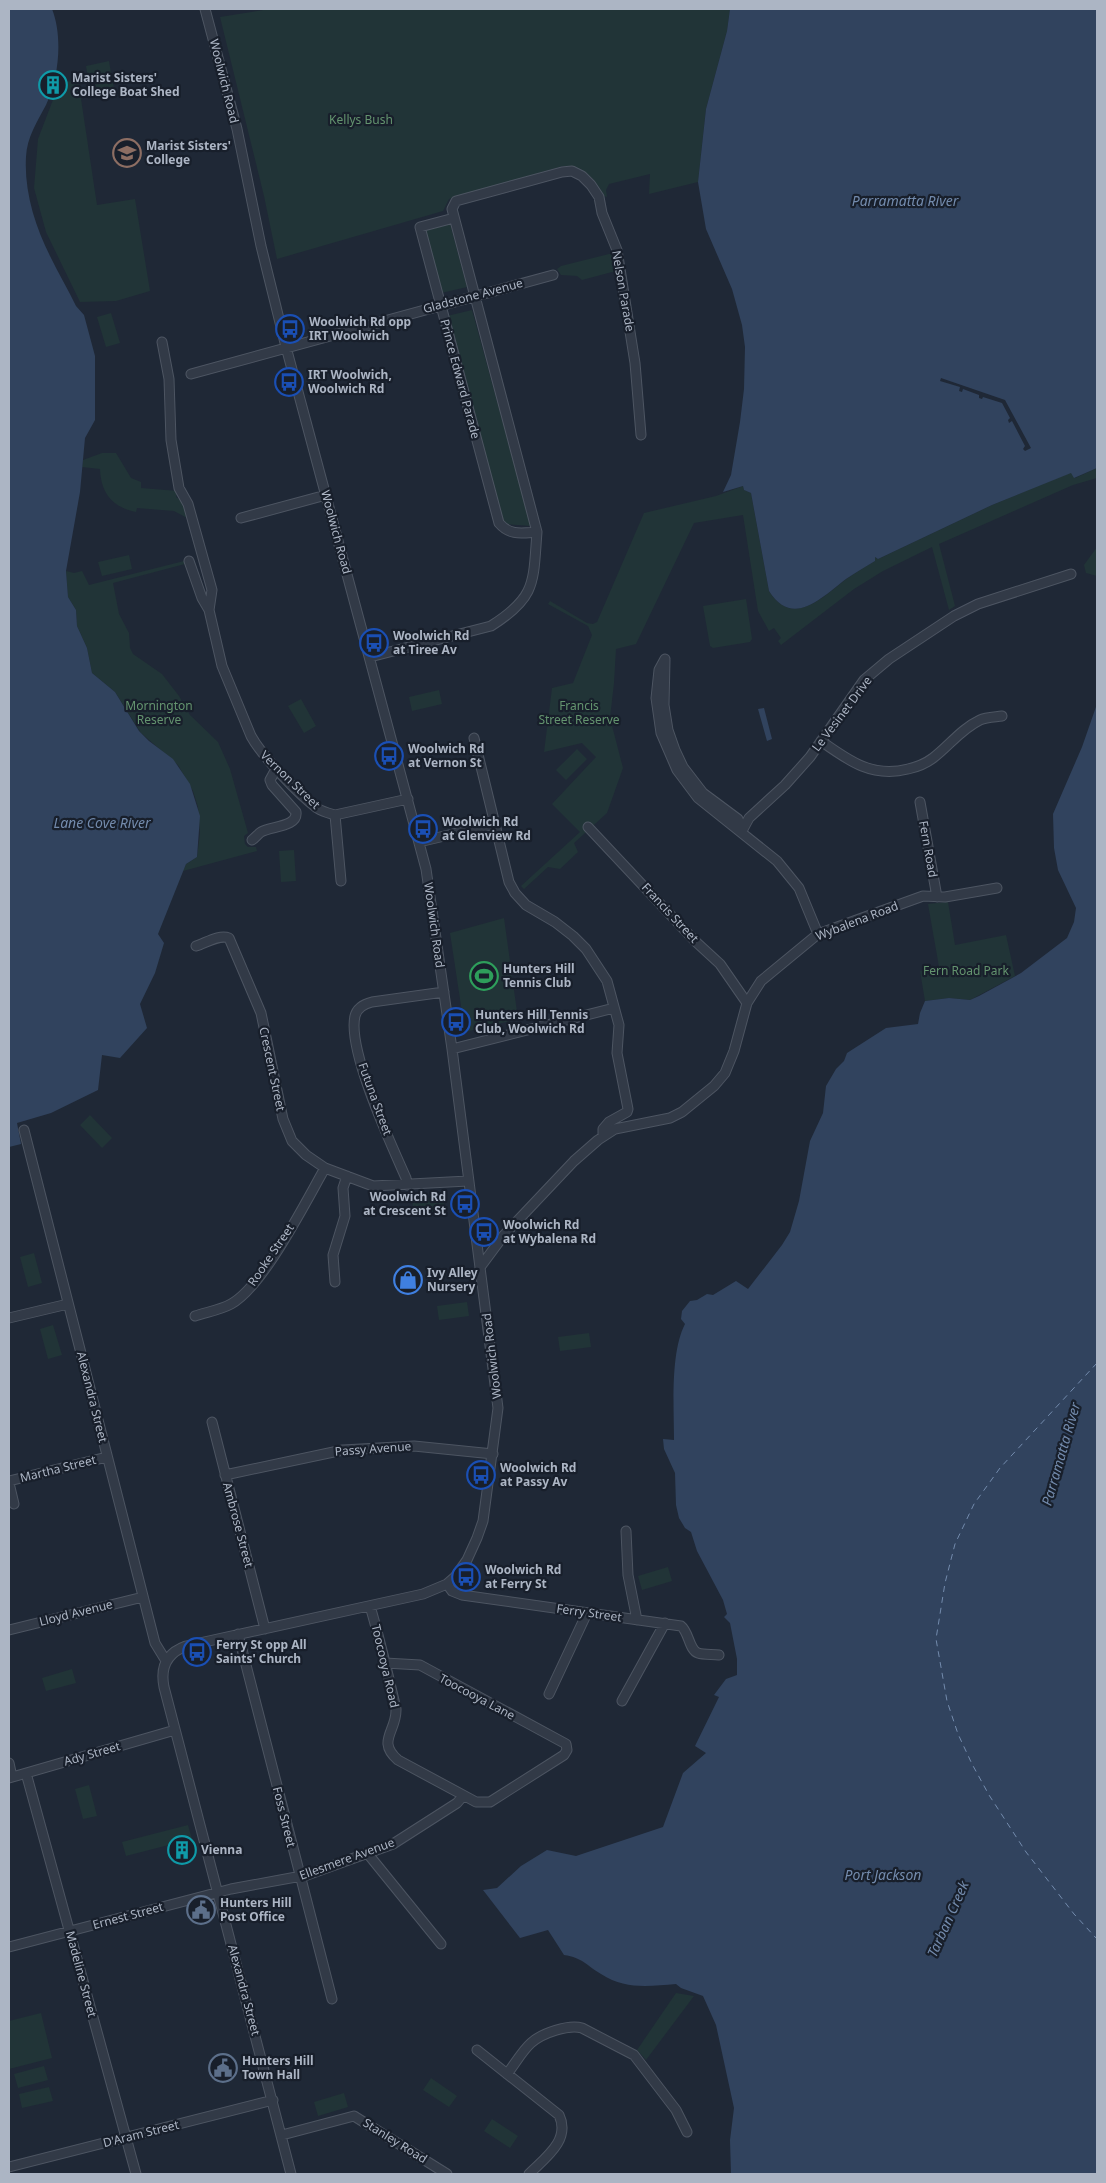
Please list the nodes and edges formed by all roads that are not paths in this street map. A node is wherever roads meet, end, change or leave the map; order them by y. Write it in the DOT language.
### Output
graph roads {
  1 [pos="206,9"];
  2 [pos="453,214"];
  3 [pos="553,275"];
  4 [pos="475,296"];
  5 [pos="441,305"];
  6 [pos="162,342"];
  7 [pos="286,348"];
  8 [pos="191,374"];
  9 [pos="641,436"];
  10 [pos="326,495"];
  11 [pos="241,518"];
  12 [pos="538,532"];
  13 [pos="189,561"];
  14 [pos="1071,574"];
  15 [pos="209,610"];
  16 [pos="370,657"];
  17 [pos="1002,716"];
  18 [pos="474,738"];
  19 [pos="820,741"];
  20 [pos="276,769"];
  21 [pos="408,799"];
  22 [pos="920,802"];
  23 [pos="335,815"];
  24 [pos="495,824"];
  25 [pos="588,827"];
  26 [pos="742,831"];
  27 [pos="252,840"];
  28 [pos="419,842"];
  29 [pos="341,881"];
  30 [pos="997,888"];
  31 [pos="937,897"];
  32 [pos="818,934"];
  33 [pos="196,946"];
  34 [pos="444,992"];
  35 [pos="747,1003"];
  36 [pos="614,1008"];
  37 [pos="452,1049"];
  38 [pos="24,1130"];
  39 [pos="603,1136"];
  40 [pos="325,1168"];
  41 [pos="347,1176"];
  42 [pos="468,1181"];
  43 [pos="407,1186"];
  44 [pos="481,1266"];
  45 [pos="335,1282"];
  46 [pos="68,1304"];
  47 [pos="195,1316"];
  48 [pos="9,1318"];
  49 [pos="212,1422"];
  50 [pos="493,1454"];
  51 [pos="107,1457"];
  52 [pos="225,1475"];
  53 [pos="9,1482"];
  54 [pos="14,1504"];
  55 [pos="626,1531"];
  56 [pos="447,1584"];
  57 [pos="143,1597"];
  58 [pos="370,1606"];
  59 [pos="587,1613"];
  60 [pos="637,1620"];
  61 [pos="665,1624"];
  62 [pos="265,1628"];
  63 [pos="9,1630"];
  64 [pos="238,1634"];
  65 [pos="719,1655"];
  66 [pos="166,1661"];
  67 [pos="385,1663"];
  68 [pos="549,1694"];
  69 [pos="622,1701"];
  70 [pos="175,1730"];
  71 [pos="566,1744"];
  72 [pos="9,1763"];
  73 [pos="26,1773"];
  74 [pos="11,1778"];
  75 [pos="463,1796"];
  76 [pos="368,1854"];
  77 [pos="300,1877"];
  78 [pos="219,1892"];
  79 [pos="69,1931"];
  80 [pos="441,1944"];
  81 [pos="9,1947"];
  82 [pos="332,1999"];
  83 [pos="477,2050"];
  84 [pos="507,2074"];
  85 [pos="273,2100"];
  86 [pos="687,2132"];
  87 [pos="282,2135"];
  88 [pos="126,2138"];
  89 [pos="9,2167"];
  90 [pos="136,2174"];
  91 [pos="292,2174"];
  92 [pos="447,2174"];
  93 [pos="529,2174"];
  1 -- 7 [label="street, Woolwich Road"];
  2 -- 4 [label="street"];
  2 -- 5 [label="street, Prince Edward Parade"];
  2 -- 9 [label="street, Nelson Parade"];
  3 -- 4 [label="street, Gladstone Avenue"];
  4 -- 5 [label="street, Gladstone Avenue"];
  4 -- 12 [label="street"];
  5 -- 7 [label="street, Gladstone Avenue"];
  5 -- 12 [label="street, Prince Edward Parade"];
  6 -- 15 [label="street, Vernon Street"];
  7 -- 8 [label="street, Gladstone Avenue"];
  7 -- 10 [label="street, Woolwich Road"];
  10 -- 11 [label="street"];
  10 -- 16 [label="street, Woolwich Road"];
  12 -- 16 [label="street"];
  13 -- 15 [label="street, Vernon Street"];
  14 -- 19 [label="street, Le Vesinet Drive"];
  15 -- 20 [label="street, Vernon Street"];
  16 -- 21 [label="street, Woolwich Road"];
  17 -- 19 [label="street"];
  18 -- 24 [label="street"];
  19 -- 26 [label="street, Le Vesinet Drive"];
  20 -- 23 [label="street, Vernon Street"];
  20 -- 27 [label="street"];
  21 -- 23 [label="street, Vernon Street"];
  21 -- 28 [label="street, Woolwich Road"];
  22 -- 31 [label="street, Fern Road"];
  23 -- 29 [label="street"];
  24 -- 28 [label="street"];
  24 -- 36 [label="street"];
  25 -- 35 [label="street, Francis Street"];
  26 -- 26 [label="street"];
  26 -- 32 [label="street"];
  28 -- 34 [label="street, Woolwich Road"];
  30 -- 31 [label="street, Wybalena Road"];
  31 -- 32 [label="street, Wybalena Road"];
  32 -- 35 [label="street, Wybalena Road"];
  33 -- 40 [label="street, Crescent Street"];
  34 -- 37 [label="street, Woolwich Road"];
  34 -- 43 [label="street, Futuna Street"];
  35 -- 39 [label="street, Wybalena Road"];
  36 -- 37 [label="street"];
  36 -- 39 [label="street"];
  37 -- 42 [label="street, Woolwich Road"];
  38 -- 46 [label="street, Alexandra Street"];
  39 -- 44 [label="street, Wybalena Road"];
  40 -- 41 [label="street, Crescent Street"];
  40 -- 47 [label="street, Rooke Street"];
  41 -- 43 [label="street, Crescent Street"];
  41 -- 45 [label="street"];
  42 -- 43 [label="street, Crescent Street"];
  42 -- 44 [label="street, Woolwich Road"];
  44 -- 50 [label="street, Woolwich Road"];
  46 -- 48 [label="street"];
  46 -- 51 [label="street, Alexandra Street"];
  49 -- 52 [label="street, Ambrose Street"];
  50 -- 52 [label="street, Passy Avenue"];
  50 -- 56 [label="street, Woolwich Road"];
  51 -- 53 [label="street, Martha Street"];
  51 -- 57 [label="street, Alexandra Street"];
  52 -- 62 [label="street, Ambrose Street"];
  53 -- 54 [label="street"];
  55 -- 60 [label="street"];
  56 -- 58 [label="street, Woolwich Road"];
  56 -- 59 [label="street, Ferry Street"];
  57 -- 63 [label="street, Lloyd Avenue"];
  57 -- 66 [label="street, Alexandra Street"];
  58 -- 62 [label="street, Woolwich Road"];
  58 -- 67 [label="street, Toocooya Road"];
  59 -- 60 [label="street, Ferry Street"];
  59 -- 68 [label="street"];
  60 -- 61 [label="street, Ferry Street"];
  61 -- 65 [label="street, Ferry Street"];
  61 -- 69 [label="street"];
  62 -- 64 [label="street, Woolwich Road"];
  64 -- 66 [label="street, Woolwich Road"];
  64 -- 77 [label="street, Foss Street"];
  66 -- 70 [label="street, Alexandra Street"];
  67 -- 71 [label="street, Toocooya Lane"];
  67 -- 75 [label="street, Toocooya Road"];
  70 -- 73 [label="street, Ady Street"];
  70 -- 78 [label="street, Alexandra Street"];
  71 -- 75 [label="street, Toocooya Road"];
  72 -- 74 [label="street"];
  73 -- 74 [label="street, Ady Street"];
  73 -- 79 [label="street, Madeline Street"];
  75 -- 76 [label="street, Ellesmere Avenue"];
  76 -- 77 [label="street, Ellesmere Avenue"];
  76 -- 80 [label="street"];
  77 -- 78 [label="street, Ellesmere Avenue"];
  77 -- 82 [label="street, Foss Street"];
  78 -- 79 [label="street, Ernest Street"];
  78 -- 85 [label="street, Alexandra Street"];
  79 -- 81 [label="street, Ernest Street"];
  79 -- 88 [label="street, Madeline Street"];
  83 -- 84 [label="street"];
  84 -- 86 [label="street"];
  84 -- 93 [label="street"];
  85 -- 87 [label="street, Alexandra Street"];
  85 -- 88 [label="street, D'Aram Street"];
  87 -- 91 [label="street, Alexandra Street"];
  87 -- 92 [label="street, Stanley Road"];
  88 -- 89 [label="street, D'Aram Street"];
  88 -- 90 [label="street, Madeline Street"];
}
